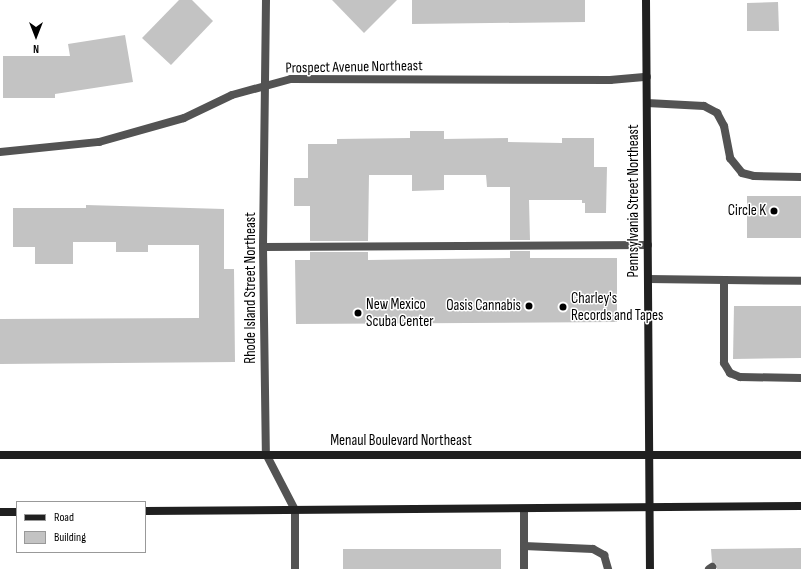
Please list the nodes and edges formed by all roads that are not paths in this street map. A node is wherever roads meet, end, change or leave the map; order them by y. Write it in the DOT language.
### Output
graph roads {
  1 [pos="266,0"];
  2 [pos="646,0"];
  3 [pos="647,77"];
  4 [pos="266,84"];
  5 [pos="647,103"];
  6 [pos="0,152"];
  7 [pos="801,177"];
  8 [pos="648,245"];
  9 [pos="263,247"];
  10 [pos="648,280"];
  11 [pos="724,280"];
  12 [pos="801,281"];
  13 [pos="801,378"];
  14 [pos="266,454"];
  15 [pos="0,455"];
  16 [pos="801,455"];
  17 [pos="650,457"];
  18 [pos="801,506"];
  19 [pos="650,508"];
  20 [pos="524,509"];
  21 [pos="295,510"];
  22 [pos="146,511"];
  23 [pos="0,512"];
  24 [pos="16,512"];
  25 [pos="524,546"];
  26 [pos="295,569"];
  27 [pos="524,569"];
  28 [pos="608,569"];
  29 [pos="650,569"];
  1 -- 4 [label="street, Rhode Island Street Northeast"];
  2 -- 3 [label="main road, Pennsylvania Street Northeast"];
  3 -- 4 [label="street, Prospect Avenue Northeast"];
  3 -- 5 [label="main road, Pennsylvania Street Northeast"];
  4 -- 6 [label="street, Prospect Avenue Northeast"];
  4 -- 9 [label="street, Rhode Island Street Northeast"];
  5 -- 7 [label="street"];
  5 -- 8 [label="main road, Pennsylvania Street Northeast"];
  8 -- 9 [label="street"];
  8 -- 10 [label="main road, Pennsylvania Street Northeast"];
  9 -- 14 [label="street, Rhode Island Street Northeast"];
  10 -- 11 [label="street"];
  10 -- 17 [label="main road, Pennsylvania Street Northeast"];
  11 -- 12 [label="street"];
  11 -- 13 [label="street"];
  14 -- 15 [label="main road, Menaul Boulevard Northeast"];
  14 -- 17 [label="main road, Menaul Boulevard Northeast"];
  14 -- 21 [label="street, Rhode Island Street Northeast"];
  16 -- 17 [label="main road, Menaul Boulevard Northeast"];
  17 -- 19 [label="main road, Pennsylvania Street Northeast"];
  18 -- 19 [label="main road"];
  19 -- 20 [label="main road"];
  19 -- 29 [label="main road, Pennsylvania Street Northeast"];
  20 -- 21 [label="main road"];
  20 -- 25 [label="street"];
  21 -- 22 [label="main road"];
  21 -- 26 [label="street, Rhode Island Street Northeast"];
  23 -- 24 [label="main road"];
  25 -- 27 [label="street"];
  25 -- 28 [label="street"];
}
